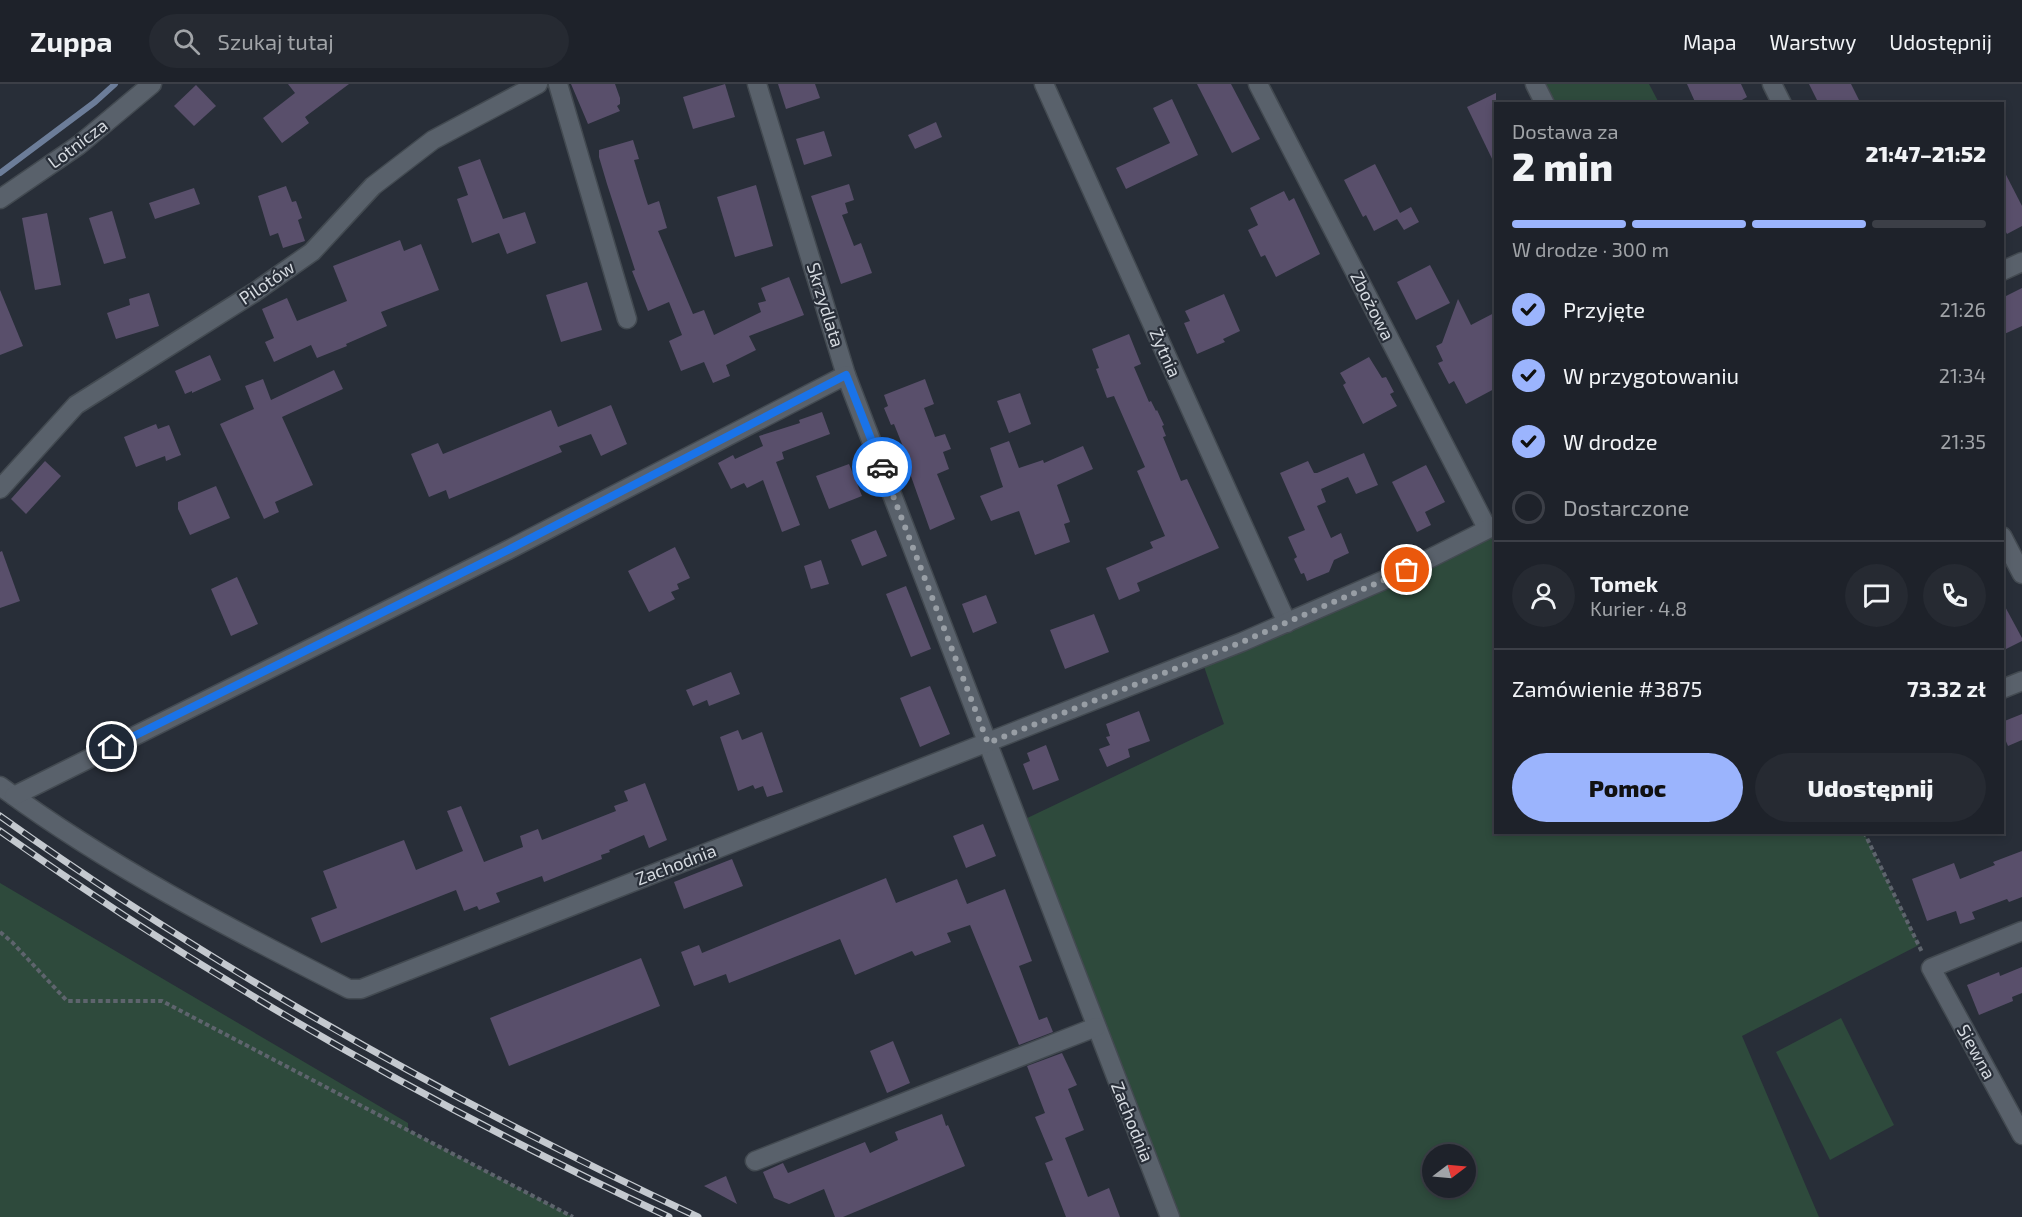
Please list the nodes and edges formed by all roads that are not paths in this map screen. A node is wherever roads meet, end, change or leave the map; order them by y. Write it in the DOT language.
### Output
graph roads {
  1 [pos="152,84"];
  2 [pos="538,84"];
  3 [pos="558,84"];
  4 [pos="757,84"];
  5 [pos="1044,84"];
  6 [pos="1258,84"];
  7 [pos="1535,84"];
  8 [pos="1772,84"];
  9 [pos="1544,102"];
  10 [pos="1781,102"];
  11 [pos="0,199"];
  12 [pos="2022,262"];
  13 [pos="2004,270"];
  14 [pos="627,319"];
  15 [pos="846,375"];
  16 [pos="0,489"];
  17 [pos="1491,526"];
  18 [pos="2004,540"];
  19 [pos="2022,574"];
  20 [pos="1287,623"];
  21 [pos="2022,681"];
  22 [pos="2004,687"];
  23 [pos="988,743"];
  24 [pos="7,791"];
  25 [pos="2022,931"];
  26 [pos="1096,1027"];
  27 [pos="2022,1135"];
  28 [pos="755,1161"];
  29 [pos="1170,1217"];
  1 -- 11 [label="street, Lotnicza"];
  2 -- 16 [label="street, Pilotów"];
  3 -- 14 [label="street"];
  4 -- 15 [label="street, Skrzydlata"];
  5 -- 20 [label="street, Żytnia"];
  6 -- 17 [label="street, Zbożowa"];
  7 -- 9 [label="street"];
  8 -- 10 [label="street"];
  12 -- 13 [label="street"];
  15 -- 23 [label="street, Zachodnia"];
  15 -- 24 [label="street"];
  17 -- 20 [label="street"];
  18 -- 19 [label="street"];
  20 -- 23 [label="street"];
  21 -- 22 [label="street"];
  23 -- 24 [label="street, Zachodnia"];
  23 -- 26 [label="street, Zachodnia"];
  25 -- 27 [label="street, Siewna"];
  26 -- 28 [label="street"];
  26 -- 29 [label="street, Zachodnia"];
}
